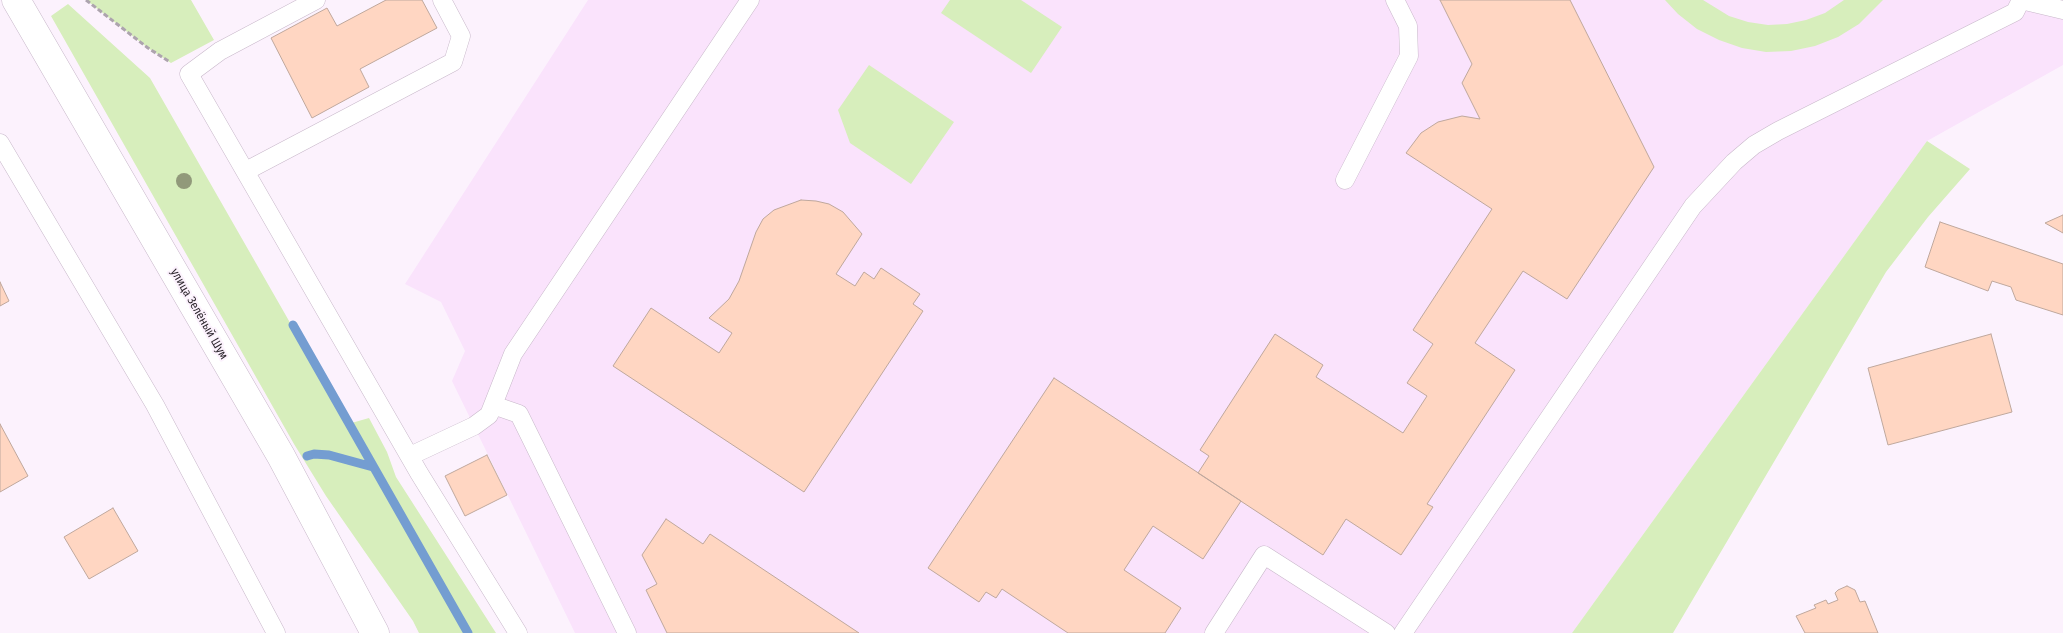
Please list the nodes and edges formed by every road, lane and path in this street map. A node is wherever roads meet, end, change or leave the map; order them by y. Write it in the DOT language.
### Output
graph roads {
  1 [pos="16,0"];
  2 [pos="86,0"];
  3 [pos="316,0"];
  4 [pos="442,0"];
  5 [pos="750,0"];
  6 [pos="1395,0"];
  7 [pos="2021,0"];
  8 [pos="2063,10"];
  9 [pos="189,74"];
  10 [pos="0,143"];
  11 [pos="246,171"];
  12 [pos="1345,180"];
  13 [pos="493,406"];
  14 [pos="410,456"];
  15 [pos="276,633"];
  16 [pos="375,633"];
  17 [pos="518,633"];
  18 [pos="627,633"];
  19 [pos="1214,633"];
  20 [pos="1386,633"];
  21 [pos="1403,633"];
  1 -- 16 [label="main road, улица Зелёный Шум"];
  2 -- 9 [label="path"];
  3 -- 9 [label="lane"];
  4 -- 11 [label="lane"];
  5 -- 13 [label="lane"];
  6 -- 12 [label="lane"];
  7 -- 8 [label="lane"];
  7 -- 21 [label="lane"];
  9 -- 11 [label="lane"];
  10 -- 15 [label="lane"];
  11 -- 14 [label="lane"];
  13 -- 14 [label="lane"];
  13 -- 18 [label="lane"];
  14 -- 17 [label="lane"];
  19 -- 20 [label="lane"];
}
